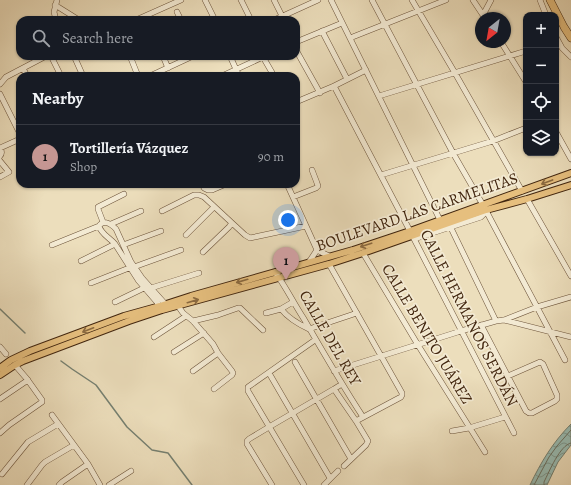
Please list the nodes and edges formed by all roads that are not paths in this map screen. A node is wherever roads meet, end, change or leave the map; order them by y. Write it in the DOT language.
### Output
graph roads {
  1 [pos="181,0"];
  2 [pos="205,0"];
  3 [pos="241,0"];
  4 [pos="274,0"];
  5 [pos="318,0"];
  6 [pos="331,0"];
  7 [pos="372,0"];
  8 [pos="412,0"];
  9 [pos="446,0"];
  10 [pos="473,0"];
  11 [pos="491,0"];
  12 [pos="540,0"];
  13 [pos="550,0"];
  14 [pos="56,3"];
  15 [pos="419,11"];
  16 [pos="178,12"];
  17 [pos="481,12"];
  18 [pos="486,12"];
  19 [pos="545,12"];
  20 [pos="55,16"];
  21 [pos="74,16"];
  22 [pos="145,16"];
  23 [pos="180,16"];
  24 [pos="213,16"];
  25 [pos="249,16"];
  26 [pos="282,16"];
  27 [pos="342,23"];
  28 [pos="385,25"];
  29 [pos="322,31"];
  30 [pos="350,38"];
  31 [pos="571,38"];
  32 [pos="300,40"];
  33 [pos="559,43"];
  34 [pos="505,48"];
  35 [pos="523,52"];
  36 [pos="300,57"];
  37 [pos="510,57"];
  38 [pos="571,57"];
  39 [pos="38,60"];
  40 [pos="54,60"];
  41 [pos="76,60"];
  42 [pos="132,60"];
  43 [pos="165,60"];
  44 [pos="185,60"];
  45 [pos="232,60"];
  46 [pos="255,60"];
  47 [pos="266,60"];
  48 [pos="23,68"];
  49 [pos="168,68"];
  50 [pos="235,69"];
  51 [pos="366,70"];
  52 [pos="25,72"];
  53 [pos="59,72"];
  54 [pos="81,72"];
  55 [pos="136,72"];
  56 [pos="159,72"];
  57 [pos="229,72"];
  58 [pos="237,72"];
  59 [pos="272,72"];
  60 [pos="455,73"];
  61 [pos="523,77"];
  62 [pos="347,79"];
  63 [pos="0,84"];
  64 [pos="417,84"];
  65 [pos="334,86"];
  66 [pos="320,92"];
  67 [pos="0,94"];
  68 [pos="379,96"];
  69 [pos="300,100"];
  70 [pos="16,126"];
  71 [pos="523,129"];
  72 [pos="559,138"];
  73 [pos="16,141"];
  74 [pos="493,141"];
  75 [pos="0,148"];
  76 [pos="453,153"];
  77 [pos="0,156"];
  78 [pos="571,160"];
  79 [pos="0,161"];
  80 [pos="412,165"];
  81 [pos="312,170"];
  82 [pos="571,173"];
  83 [pos="381,175"];
  84 [pos="0,176"];
  85 [pos="571,185"];
  86 [pos="204,188"];
  87 [pos="217,188"];
  88 [pos="288,188"];
  89 [pos="571,189"];
  90 [pos="522,191"];
  91 [pos="550,192"];
  92 [pos="124,194"];
  93 [pos="293,197"];
  94 [pos="527,199"];
  95 [pos="214,207"];
  96 [pos="484,207"];
  97 [pos="141,211"];
  98 [pos="162,211"];
  99 [pos="440,220"];
  100 [pos="232,223"];
  101 [pos="101,224"];
  102 [pos="111,224"];
  103 [pos="306,226"];
  104 [pos="451,228"];
  105 [pos="161,231"];
  106 [pos="411,233"];
  107 [pos="186,235"];
  108 [pos="115,244"];
  109 [pos="123,245"];
  110 [pos="52,246"];
  111 [pos="181,250"];
  112 [pos="317,250"];
  113 [pos="203,252"];
  114 [pos="363,253"];
  115 [pos="330,256"];
  116 [pos="82,261"];
  117 [pos="309,262"];
  118 [pos="329,264"];
  119 [pos="132,268"];
  120 [pos="199,272"];
  121 [pos="277,275"];
  122 [pos="571,276"];
  123 [pos="91,283"];
  124 [pos="144,288"];
  125 [pos="151,288"];
  126 [pos="571,298"];
  127 [pos="115,302"];
  128 [pos="293,302"];
  129 [pos="176,303"];
  130 [pos="164,307"];
  131 [pos="537,307"];
  132 [pos="282,309"];
  133 [pos="266,313"];
  134 [pos="356,313"];
  135 [pos="186,316"];
  136 [pos="496,320"];
  137 [pos="504,320"];
  138 [pos="193,322"];
  139 [pos="481,325"];
  140 [pos="309,329"];
  141 [pos="263,330"];
  142 [pos="461,331"];
  143 [pos="550,332"];
  144 [pos="204,333"];
  145 [pos="154,337"];
  146 [pos="571,337"];
  147 [pos="315,340"];
  148 [pos="418,345"];
  149 [pos="0,347"];
  150 [pos="174,352"];
  151 [pos="218,353"];
  152 [pos="6,354"];
  153 [pos="381,356"];
  154 [pos="565,360"];
  155 [pos="295,362"];
  156 [pos="15,365"];
  157 [pos="0,368"];
  158 [pos="193,371"];
  159 [pos="334,371"];
  160 [pos="269,373"];
  161 [pos="0,376"];
  162 [pos="508,376"];
  163 [pos="28,380"];
  164 [pos="342,384"];
  165 [pos="214,389"];
  166 [pos="334,389"];
  167 [pos="0,399"];
  168 [pos="317,399"];
  169 [pos="292,413"];
  170 [pos="52,415"];
  171 [pos="505,416"];
  172 [pos="362,417"];
  173 [pos="356,421"];
  174 [pos="58,424"];
  175 [pos="269,427"];
  176 [pos="469,428"];
  177 [pos="452,431"];
  178 [pos="0,433"];
  179 [pos="514,433"];
  180 [pos="74,445"];
  181 [pos="485,452"];
  182 [pos="351,459"];
  183 [pos="88,464"];
  184 [pos="344,466"];
  185 [pos="131,471"];
  186 [pos="338,471"];
  187 [pos="2,474"];
  188 [pos="330,478"];
  189 [pos="27,485"];
  190 [pos="59,485"];
  191 [pos="100,485"];
  192 [pos="108,485"];
  193 [pos="272,485"];
  194 [pos="304,485"];
  195 [pos="324,485"];
  1 -- 22 [label="street"];
  2 -- 24 [label="street"];
  3 -- 25 [label="street"];
  4 -- 26 [label="street"];
  5 -- 26 [label="street"];
  6 -- 27 [label="street"];
  7 -- 28 [label="street"];
  8 -- 15 [label="street"];
  9 -- 15 [label="street"];
  10 -- 17 [label="street"];
  11 -- 18 [label="street"];
  12 -- 19 [label="street"];
  13 -- 31 [label="highway"];
  14 -- 20 [label="street"];
  14 -- 21 [label="street"];
  15 -- 28 [label="street"];
  15 -- 60 [label="street"];
  16 -- 23 [label="street"];
  27 -- 29 [label="street"];
  27 -- 30 [label="street"];
  28 -- 30 [label="street"];
  28 -- 64 [label="street"];
  29 -- 32 [label="street"];
  29 -- 62 [label="street"];
  30 -- 51 [label="street"];
  33 -- 38 [label="street"];
  34 -- 37 [label="street"];
  35 -- 37 [label="street"];
  36 -- 66 [label="street"];
  37 -- 60 [label="street"];
  37 -- 61 [label="street"];
  39 -- 48 [label="street"];
  40 -- 53 [label="street"];
  41 -- 54 [label="street"];
  42 -- 55 [label="street"];
  43 -- 49 [label="street"];
  44 -- 49 [label="street"];
  45 -- 50 [label="street"];
  46 -- 50 [label="street"];
  47 -- 59 [label="street"];
  48 -- 52 [label="street"];
  48 -- 63 [label="street"];
  49 -- 56 [label="street"];
  50 -- 57 [label="street"];
  50 -- 58 [label="street"];
  51 -- 62 [label="street"];
  51 -- 68 [label="street"];
  60 -- 64 [label="street"];
  60 -- 74 [label="street"];
  62 -- 65 [label="street"];
  64 -- 68 [label="street"];
  64 -- 76 [label="street"];
  65 -- 66 [label="street"];
  65 -- 83 [label="street, CALLE HERMANOS SERDÁN"];
  66 -- 69 [label="street"];
  67 -- 70 [label="street"];
  68 -- 80 [label="street"];
  71 -- 74 [label="street"];
  72 -- 78 [label="street"];
  73 -- 75 [label="street"];
  74 -- 76 [label="street"];
  74 -- 90 [label="street"];
  75 -- 77 [label="street"];
  76 -- 80 [label="street"];
  76 -- 96 [label="street"];
  79 -- 84 [label="street"];
  80 -- 83 [label="street"];
  80 -- 99 [label="street"];
  81 -- 93 [label="street"];
  82 -- 90 [label="main road, BOULEVARD LAS CARMELITAS, one-way"];
  83 -- 106 [label="street, CALLE HERMANOS SERDÁN"];
  85 -- 91 [label="main road, BOULEVARD LAS CARMELITAS"];
  86 -- 87 [label="street"];
  88 -- 93 [label="street"];
  89 -- 91 [label="main road"];
  90 -- 96 [label="main road, BOULEVARD LAS CARMELITAS"];
  91 -- 94 [label="main road, BOULEVARD LAS CARMELITAS"];
  92 -- 101 [label="street"];
  93 -- 103 [label="street"];
  94 -- 96 [label="main road, BOULEVARD LAS CARMELITAS"];
  94 -- 122 [label="street"];
  95 -- 98 [label="street"];
  95 -- 100 [label="street"];
  95 -- 107 [label="street"];
  96 -- 99 [label="main road, BOULEVARD LAS CARMELITAS"];
  96 -- 104 [label="street, BOULEVARD LAS CARMELITAS"];
  96 -- 106 [label="main road, BOULEVARD LAS CARMELITAS"];
  96 -- 131 [label="street"];
  97 -- 102 [label="street"];
  99 -- 106 [label="main road, BOULEVARD LAS CARMELITAS"];
  100 -- 103 [label="street"];
  100 -- 113 [label="street"];
  101 -- 102 [label="street"];
  101 -- 108 [label="street"];
  101 -- 110 [label="street"];
  102 -- 109 [label="street"];
  103 -- 112 [label="street"];
  104 -- 106 [label="street, BOULEVARD LAS CARMELITAS"];
  104 -- 136 [label="street"];
  105 -- 109 [label="street"];
  106 -- 114 [label="main road, BOULEVARD LAS CARMELITAS"];
  106 -- 115 [label="main road, BOULEVARD LAS CARMELITAS, one-way"];
  106 -- 142 [label="street, CALLE HERMANOS SERDÁN"];
  108 -- 116 [label="street"];
  108 -- 119 [label="street"];
  109 -- 119 [label="street"];
  111 -- 119 [label="street"];
  112 -- 115 [label="street"];
  112 -- 117 [label="street"];
  114 -- 118 [label="main road, BOULEVARD LAS CARMELITAS"];
  114 -- 148 [label="street, CALLE BENITO JUÁREZ"];
  115 -- 117 [label="main road, BOULEVARD LAS CARMELITAS"];
  117 -- 121 [label="main road, BOULEVARD LAS CARMELITAS"];
  118 -- 121 [label="main road, BOULEVARD LAS CARMELITAS"];
  118 -- 134 [label="street"];
  119 -- 123 [label="street"];
  119 -- 124 [label="street"];
  119 -- 125 [label="street"];
  120 -- 125 [label="street"];
  121 -- 128 [label="street, CALLE DEL REY"];
  121 -- 129 [label="main road, BOULEVARD LAS CARMELITAS"];
  124 -- 127 [label="street"];
  124 -- 130 [label="street"];
  125 -- 130 [label="street"];
  126 -- 131 [label="street"];
  128 -- 132 [label="street"];
  128 -- 140 [label="street, CALLE DEL REY"];
  129 -- 130 [label="main road, BOULEVARD LAS CARMELITAS"];
  129 -- 135 [label="street"];
  130 -- 156 [label="main road, BOULEVARD LAS CARMELITAS"];
  130 -- 157 [label="main road, BOULEVARD LAS CARMELITAS, one-way"];
  131 -- 137 [label="street"];
  131 -- 143 [label="street"];
  132 -- 133 [label="street"];
  132 -- 140 [label="street"];
  134 -- 140 [label="street"];
  134 -- 153 [label="street"];
  135 -- 138 [label="street"];
  135 -- 145 [label="street"];
  136 -- 137 [label="street"];
  136 -- 139 [label="street"];
  137 -- 143 [label="street"];
  138 -- 141 [label="street"];
  138 -- 144 [label="street"];
  139 -- 142 [label="street"];
  139 -- 162 [label="street"];
  140 -- 147 [label="street, CALLE DEL REY"];
  142 -- 148 [label="street"];
  142 -- 171 [label="street, CALLE HERMANOS SERDÁN"];
  143 -- 146 [label="street"];
  143 -- 154 [label="street"];
  144 -- 150 [label="street"];
  144 -- 151 [label="street"];
  147 -- 159 [label="street, CALLE DEL REY"];
  147 -- 160 [label="street"];
  148 -- 153 [label="street"];
  148 -- 176 [label="street, CALLE BENITO JUÁREZ"];
  149 -- 152 [label="street"];
  151 -- 158 [label="street"];
  151 -- 165 [label="street"];
  153 -- 159 [label="street"];
  153 -- 172 [label="street"];
  155 -- 168 [label="street"];
  156 -- 161 [label="main road, BOULEVARD LAS CARMELITAS"];
  156 -- 163 [label="street"];
  159 -- 164 [label="street, CALLE DEL REY"];
  160 -- 169 [label="street"];
  160 -- 175 [label="street"];
  162 -- 162 [label="street"];
  163 -- 167 [label="street"];
  163 -- 178 [label="street"];
  164 -- 166 [label="street"];
  164 -- 172 [label="street, CALLE DEL REY"];
  166 -- 168 [label="street"];
  166 -- 173 [label="street, CALLE DEL REY"];
  168 -- 169 [label="street"];
  168 -- 182 [label="street"];
  169 -- 175 [label="street"];
  169 -- 188 [label="street"];
  170 -- 174 [label="street"];
  171 -- 176 [label="street"];
  171 -- 179 [label="street, CALLE HERMANOS SERDÁN"];
  172 -- 173 [label="street"];
  173 -- 182 [label="street, CALLE DEL REY"];
  174 -- 180 [label="street"];
  174 -- 187 [label="street"];
  175 -- 193 [label="street"];
  175 -- 194 [label="street"];
  176 -- 177 [label="street"];
  176 -- 181 [label="street, CALLE BENITO JUÁREZ"];
  180 -- 183 [label="street"];
  180 -- 189 [label="street"];
  182 -- 184 [label="street"];
  183 -- 190 [label="street"];
  183 -- 191 [label="street"];
  185 -- 192 [label="street"];
  186 -- 188 [label="street"];
  188 -- 195 [label="street"];
}
